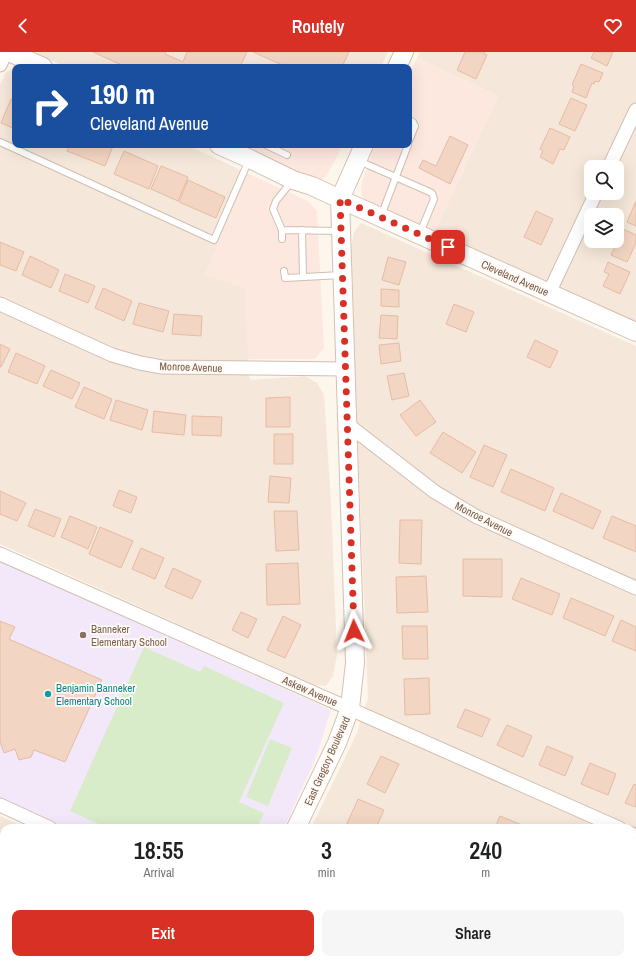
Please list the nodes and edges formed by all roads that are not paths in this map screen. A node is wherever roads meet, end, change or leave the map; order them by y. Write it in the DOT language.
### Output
graph roads {
  1 [pos="6,52"];
  2 [pos="10,52"];
  3 [pos="404,52"];
  4 [pos="36,64"];
  5 [pos="398,64"];
  6 [pos="0,65"];
  7 [pos="636,110"];
  8 [pos="412,122"];
  9 [pos="412,134"];
  10 [pos="0,142"];
  11 [pos="12,147"];
  12 [pos="13,148"];
  13 [pos="227,148"];
  14 [pos="407,148"];
  15 [pos="275,149"];
  16 [pos="361,153"];
  17 [pos="243,154"];
  18 [pos="287,155"];
  19 [pos="612,160"];
  20 [pos="395,178"];
  21 [pos="293,180"];
  22 [pos="340,199"];
  23 [pos="593,200"];
  24 [pos="381,217"];
  25 [pos="282,230"];
  26 [pos="302,230"];
  27 [pos="342,231"];
  28 [pos="419,234"];
  29 [pos="282,239"];
  30 [pos="284,271"];
  31 [pos="343,274"];
  32 [pos="303,277"];
  33 [pos="549,293"];
  34 [pos="0,304"];
  35 [pos="636,332"];
  36 [pos="346,369"];
  37 [pos="347,424"];
  38 [pos="0,554"];
  39 [pos="636,588"];
  40 [pos="350,708"];
  41 [pos="0,806"];
  42 [pos="41,824"];
  43 [pos="298,824"];
  44 [pos="610,824"];
  1 -- 6 [label="street"];
  2 -- 4 [label="main road"];
  3 -- 5 [label="main road"];
  7 -- 19 [label="street"];
  8 -- 9 [label="lane"];
  10 -- 11 [label="lane"];
  12 -- 17 [label="lane"];
  13 -- 17 [label="main road, Cleveland Avenue"];
  14 -- 20 [label="lane"];
  15 -- 18 [label="lane"];
  16 -- 20 [label="lane"];
  16 -- 22 [label="main road, East Gregory Boulevard"];
  17 -- 21 [label="main road, Cleveland Avenue"];
  20 -- 24 [label="lane"];
  20 -- 28 [label="lane"];
  21 -- 22 [label="main road, Cleveland Avenue"];
  21 -- 25 [label="lane"];
  22 -- 24 [label="main road, Cleveland Avenue"];
  22 -- 27 [label="main road, East Gregory Boulevard"];
  23 -- 33 [label="street"];
  24 -- 28 [label="main road, Cleveland Avenue"];
  25 -- 26 [label="lane"];
  25 -- 29 [label="lane"];
  26 -- 27 [label="lane"];
  26 -- 32 [label="lane"];
  27 -- 31 [label="main road, East Gregory Boulevard"];
  28 -- 33 [label="main road, Cleveland Avenue"];
  30 -- 32 [label="lane"];
  31 -- 32 [label="lane"];
  31 -- 36 [label="main road, East Gregory Boulevard"];
  33 -- 35 [label="main road, Cleveland Avenue"];
  34 -- 36 [label="street, Monroe Avenue"];
  36 -- 37 [label="main road, East Gregory Boulevard"];
  37 -- 39 [label="street, Monroe Avenue"];
  37 -- 40 [label="main road, East Gregory Boulevard"];
  38 -- 40 [label="street, Askew Avenue"];
  40 -- 43 [label="main road, East Gregory Boulevard"];
  40 -- 44 [label="street, Askew Avenue"];
  41 -- 42 [label="street"];
}
